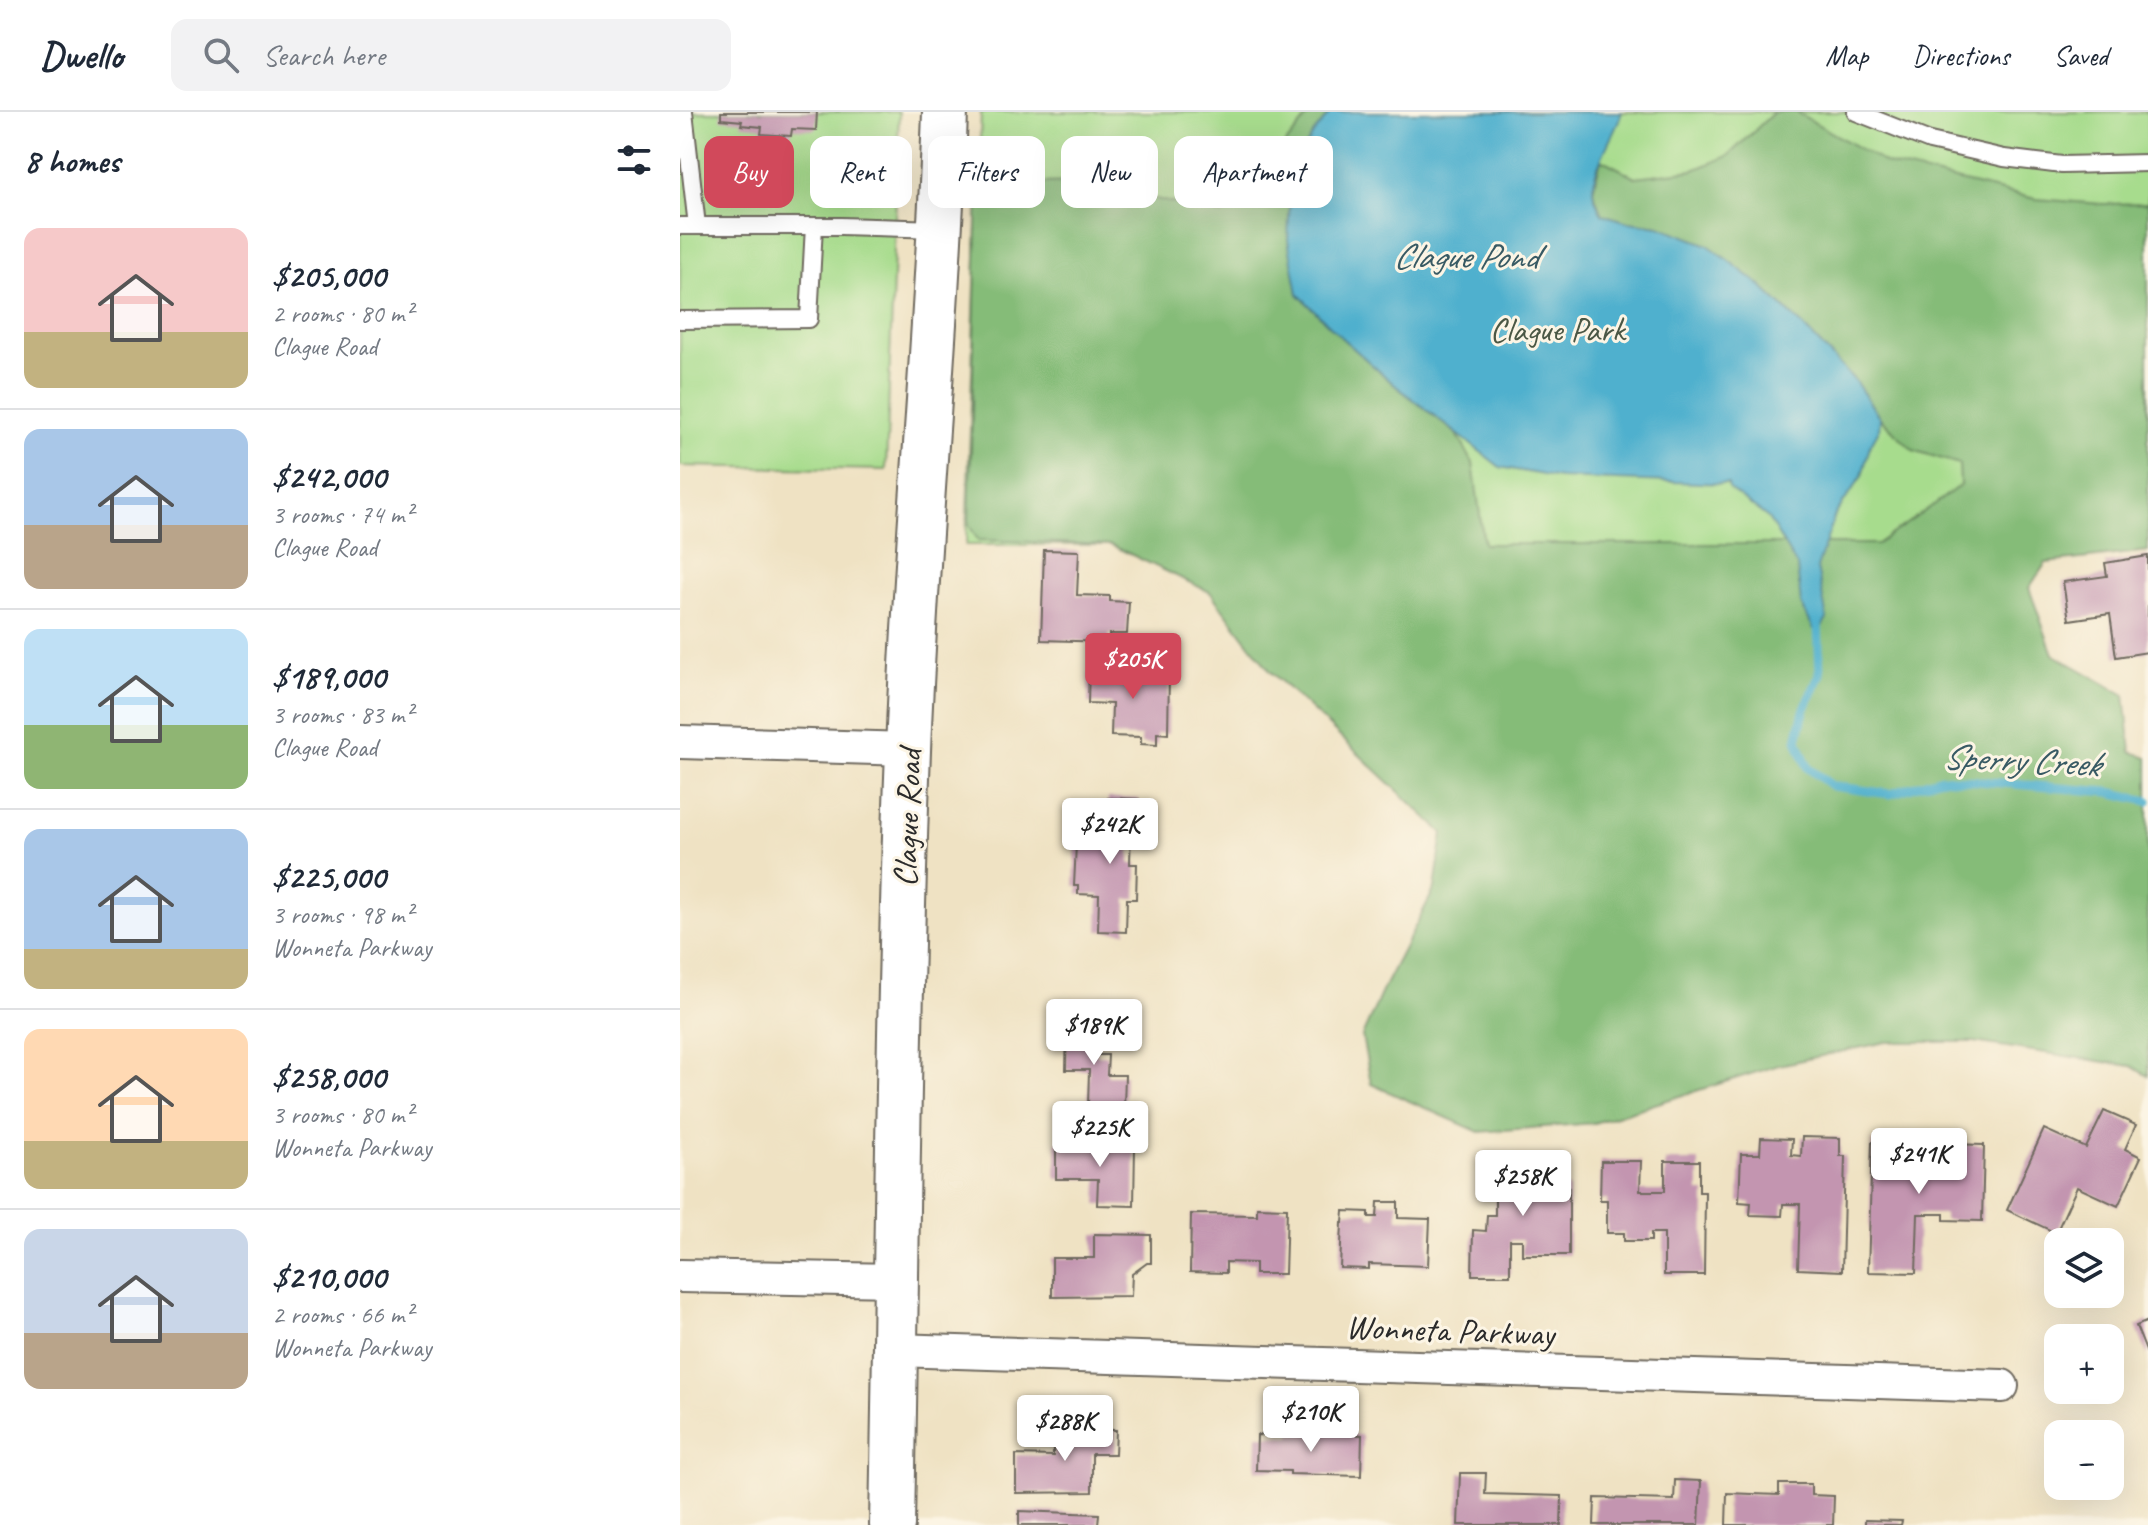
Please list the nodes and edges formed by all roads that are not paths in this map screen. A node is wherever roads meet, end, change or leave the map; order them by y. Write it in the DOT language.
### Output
graph roads {
  1 [pos="945,112"];
  2 [pos="1856,112"];
  3 [pos="683,122"];
  4 [pos="2148,163"];
  5 [pos="689,226"];
  6 [pos="814,226"];
  7 [pos="940,229"];
  8 [pos="680,320"];
  9 [pos="680,742"];
  10 [pos="908,749"];
  11 [pos="680,1276"];
  12 [pos="895,1280"];
  13 [pos="895,1350"];
  14 [pos="2002,1386"];
  15 [pos="892,1525"];
  1 -- 7 [label="main road, Clague Road"];
  2 -- 4 [label="lane"];
  3 -- 5 [label="lane"];
  5 -- 6 [label="lane"];
  6 -- 7 [label="lane"];
  6 -- 8 [label="lane"];
  7 -- 10 [label="main road, Clague Road"];
  9 -- 10 [label="street"];
  10 -- 12 [label="main road, Clague Road"];
  11 -- 12 [label="street"];
  12 -- 13 [label="main road, Clague Road"];
  13 -- 14 [label="street, Wonneta Parkway"];
  13 -- 15 [label="main road, Clague Road"];
}
